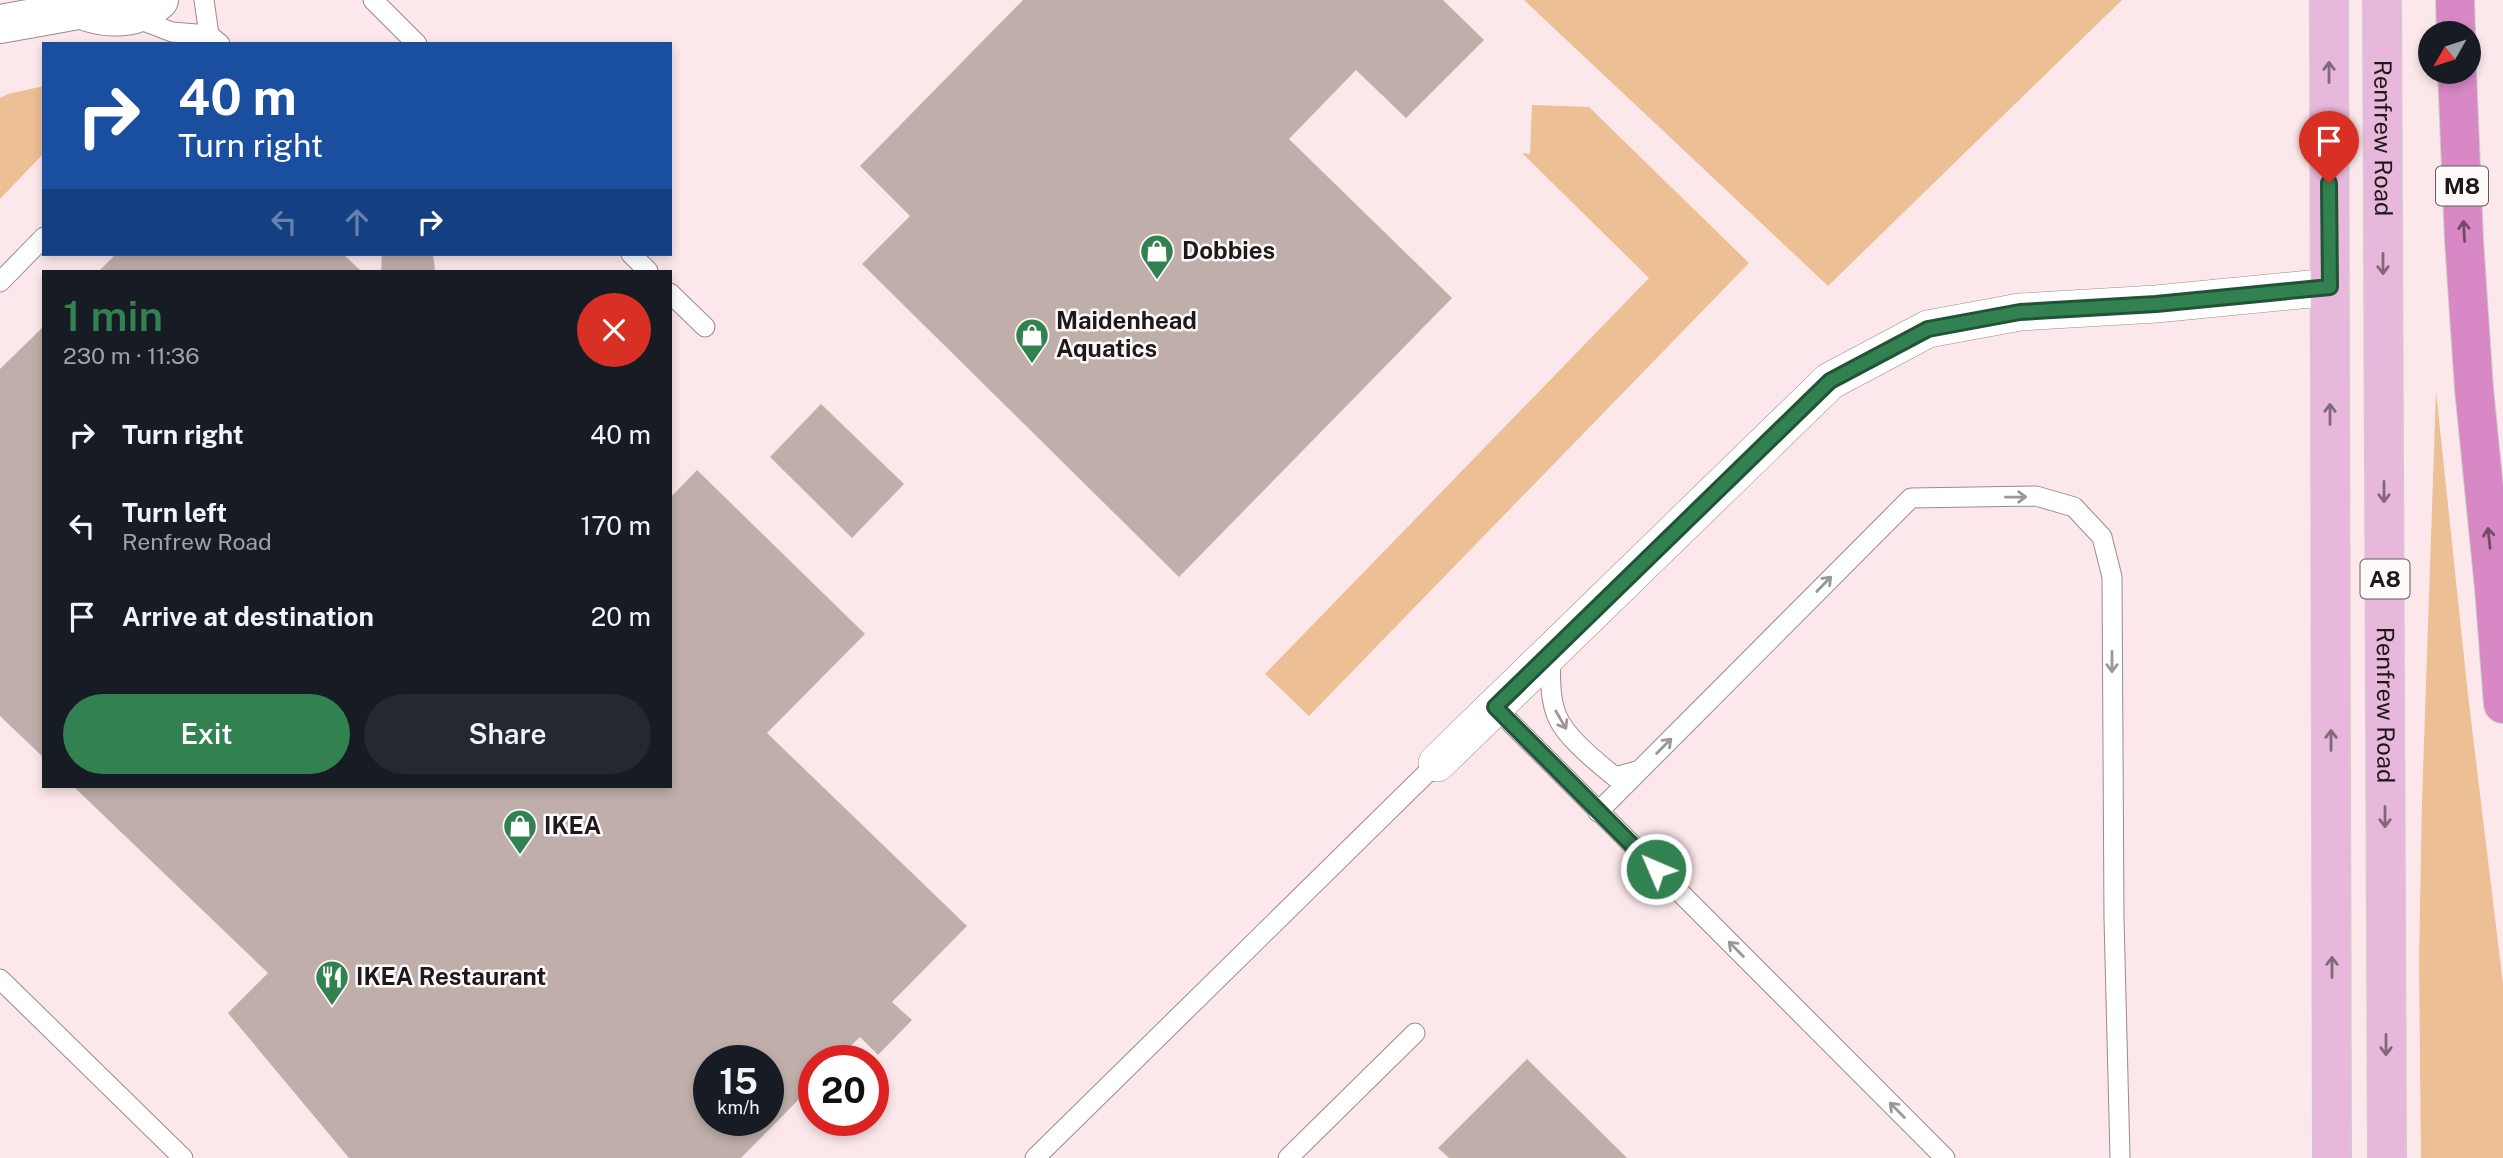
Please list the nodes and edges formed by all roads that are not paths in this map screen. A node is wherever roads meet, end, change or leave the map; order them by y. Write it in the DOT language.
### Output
graph roads {
  1 [pos="10,0"];
  2 [pos="204,0"];
  3 [pos="373,0"];
  4 [pos="2329,0"];
  5 [pos="2382,0"];
  6 [pos="2455,0"];
  7 [pos="71,5"];
  8 [pos="144,8"];
  9 [pos="2456,21"];
  10 [pos="0,22"];
  11 [pos="215,39"];
  12 [pos="415,42"];
  13 [pos="2458,84"];
  14 [pos="42,239"];
  15 [pos="633,256"];
  16 [pos="647,270"];
  17 [pos="0,282"];
  18 [pos="2330,287"];
  19 [pos="672,295"];
  20 [pos="705,327"];
  21 [pos="1550,654"];
  22 [pos="2503,704"];
  23 [pos="1495,707"];
  24 [pos="1437,763"];
  25 [pos="1638,771"];
  26 [pos="1598,811"];
  27 [pos="0,979"];
  28 [pos="1415,1032"];
  29 [pos="183,1158"];
  30 [pos="1035,1158"];
  31 [pos="1288,1158"];
  32 [pos="1945,1158"];
  33 [pos="2120,1158"];
  34 [pos="2332,1158"];
  35 [pos="2387,1158"];
  1 -- 10 [label="street"];
  2 -- 11 [label="lane"];
  3 -- 12 [label="lane"];
  18 -- 4 [label="main road, A8, one-way"];
  5 -- 35 [label="main road, Renfrew Road / A8, one-way"];
  6 -- 9 [label="highway"];
  7 -- 8 [label="street"];
  7 -- 10 [label="street"];
  8 -- 11 [label="lane"];
  22 -- 13 [label="highway, M8, one-way"];
  14 -- 17 [label="lane"];
  15 -- 16 [label="lane"];
  18 -- 21 [label="street"];
  34 -- 18 [label="main road, A8, one-way"];
  19 -- 20 [label="lane"];
  21 -- 23 [label="street"];
  21 -- 25 [label="lane, one-way"];
  23 -- 24 [label="street"];
  23 -- 26 [label="lane"];
  24 -- 30 [label="lane"];
  25 -- 26 [label="lane"];
  25 -- 33 [label="lane, one-way"];
  32 -- 26 [label="lane, one-way"];
  27 -- 29 [label="lane"];
  28 -- 31 [label="lane"];
}
